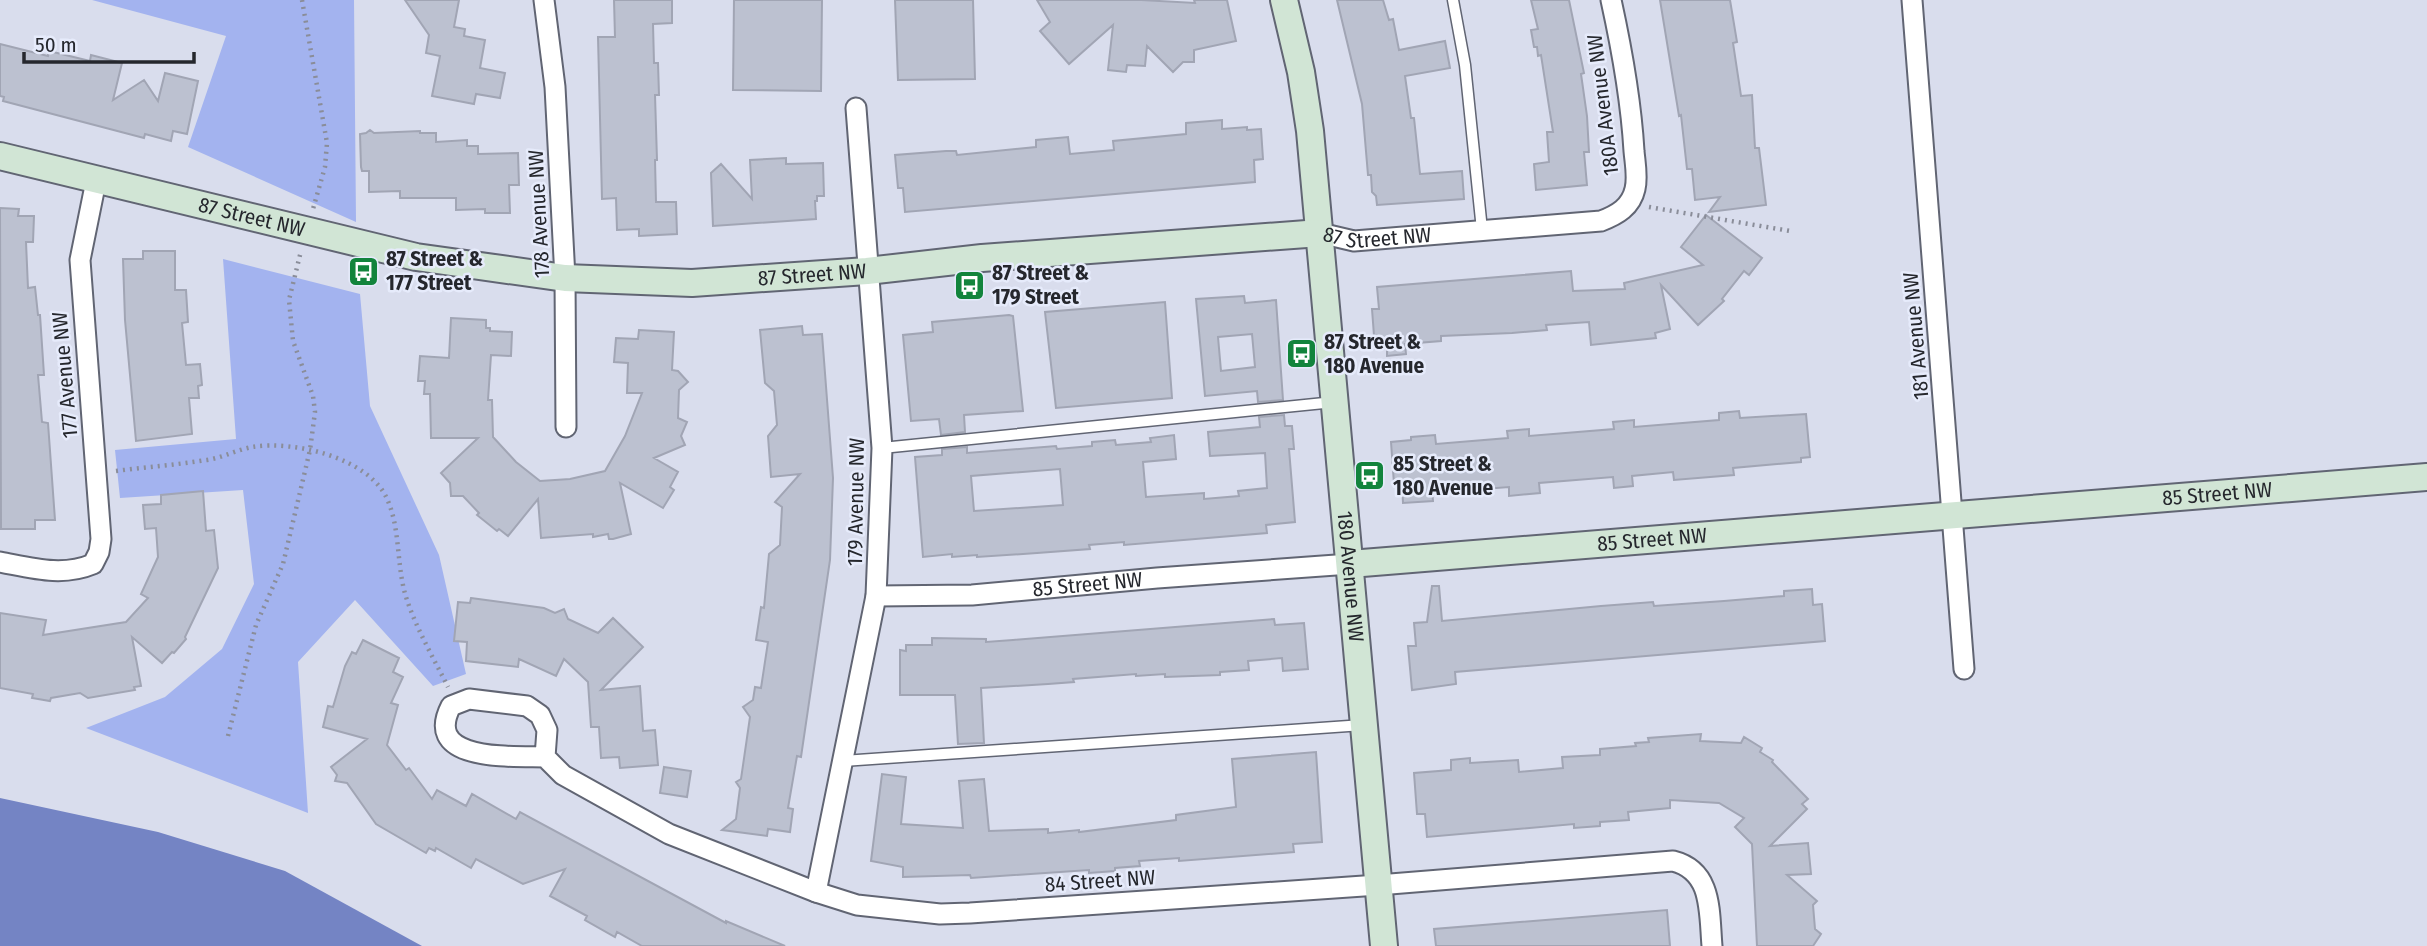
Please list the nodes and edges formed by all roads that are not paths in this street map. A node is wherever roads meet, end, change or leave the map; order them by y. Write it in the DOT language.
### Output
graph roads {
  1 [pos="544,0"];
  2 [pos="1284,0"];
  3 [pos="1453,0"];
  4 [pos="1611,0"];
  5 [pos="1912,0"];
  6 [pos="856,108"];
  7 [pos="0,156"];
  8 [pos="96,181"];
  9 [pos="1628,204"];
  10 [pos="1482,230"];
  11 [pos="1320,233"];
  12 [pos="867,271"];
  13 [pos="565,278"];
  14 [pos="1335,401"];
  15 [pos="566,427"];
  16 [pos="882,448"];
  17 [pos="2427,477"];
  18 [pos="1954,516"];
  19 [pos="0,562"];
  20 [pos="1350,564"];
  21 [pos="876,596"];
  22 [pos="1964,669"];
  23 [pos="1364,725"];
  24 [pos="545,757"];
  25 [pos="843,761"];
  26 [pos="1378,885"];
  27 [pos="816,892"];
  28 [pos="1384,946"];
  29 [pos="1712,946"];
  1 -- 13 [label="street, 178 Avenue NW"];
  2 -- 11 [label="street, 180 Avenue NW"];
  3 -- 10 [label="lane"];
  4 -- 9 [label="street, 180A Avenue NW"];
  5 -- 18 [label="street, 181 Avenue NW"];
  6 -- 12 [label="street, 179 Avenue NW"];
  7 -- 8 [label="street, 87 Street NW"];
  8 -- 13 [label="street, 87 Street NW"];
  8 -- 19 [label="street, 177 Avenue NW"];
  9 -- 10 [label="street, 87 Street NW"];
  10 -- 11 [label="street, 87 Street NW"];
  11 -- 12 [label="street, 87 Street NW"];
  11 -- 14 [label="street, 180 Avenue NW"];
  12 -- 13 [label="street, 87 Street NW"];
  12 -- 16 [label="street, 179 Avenue NW"];
  13 -- 15 [label="street, 178 Avenue NW"];
  14 -- 16 [label="lane"];
  14 -- 20 [label="street, 180 Avenue NW"];
  16 -- 21 [label="street, 179 Avenue NW"];
  17 -- 18 [label="street, 85 Street NW"];
  18 -- 20 [label="street, 85 Street NW"];
  18 -- 22 [label="street, 181 Avenue NW"];
  20 -- 21 [label="street, 85 Street NW"];
  20 -- 23 [label="street, 180 Avenue NW"];
  21 -- 25 [label="street, 179 Avenue NW"];
  23 -- 25 [label="lane"];
  23 -- 26 [label="street, 180 Avenue NW"];
  24 -- 24 [label="street"];
  24 -- 27 [label="street, 84 Street NW"];
  25 -- 27 [label="street, 179 Avenue NW"];
  26 -- 27 [label="street, 84 Street NW"];
  26 -- 28 [label="street, 180 Avenue NW"];
  26 -- 29 [label="street, 84 Street NW"];
}
